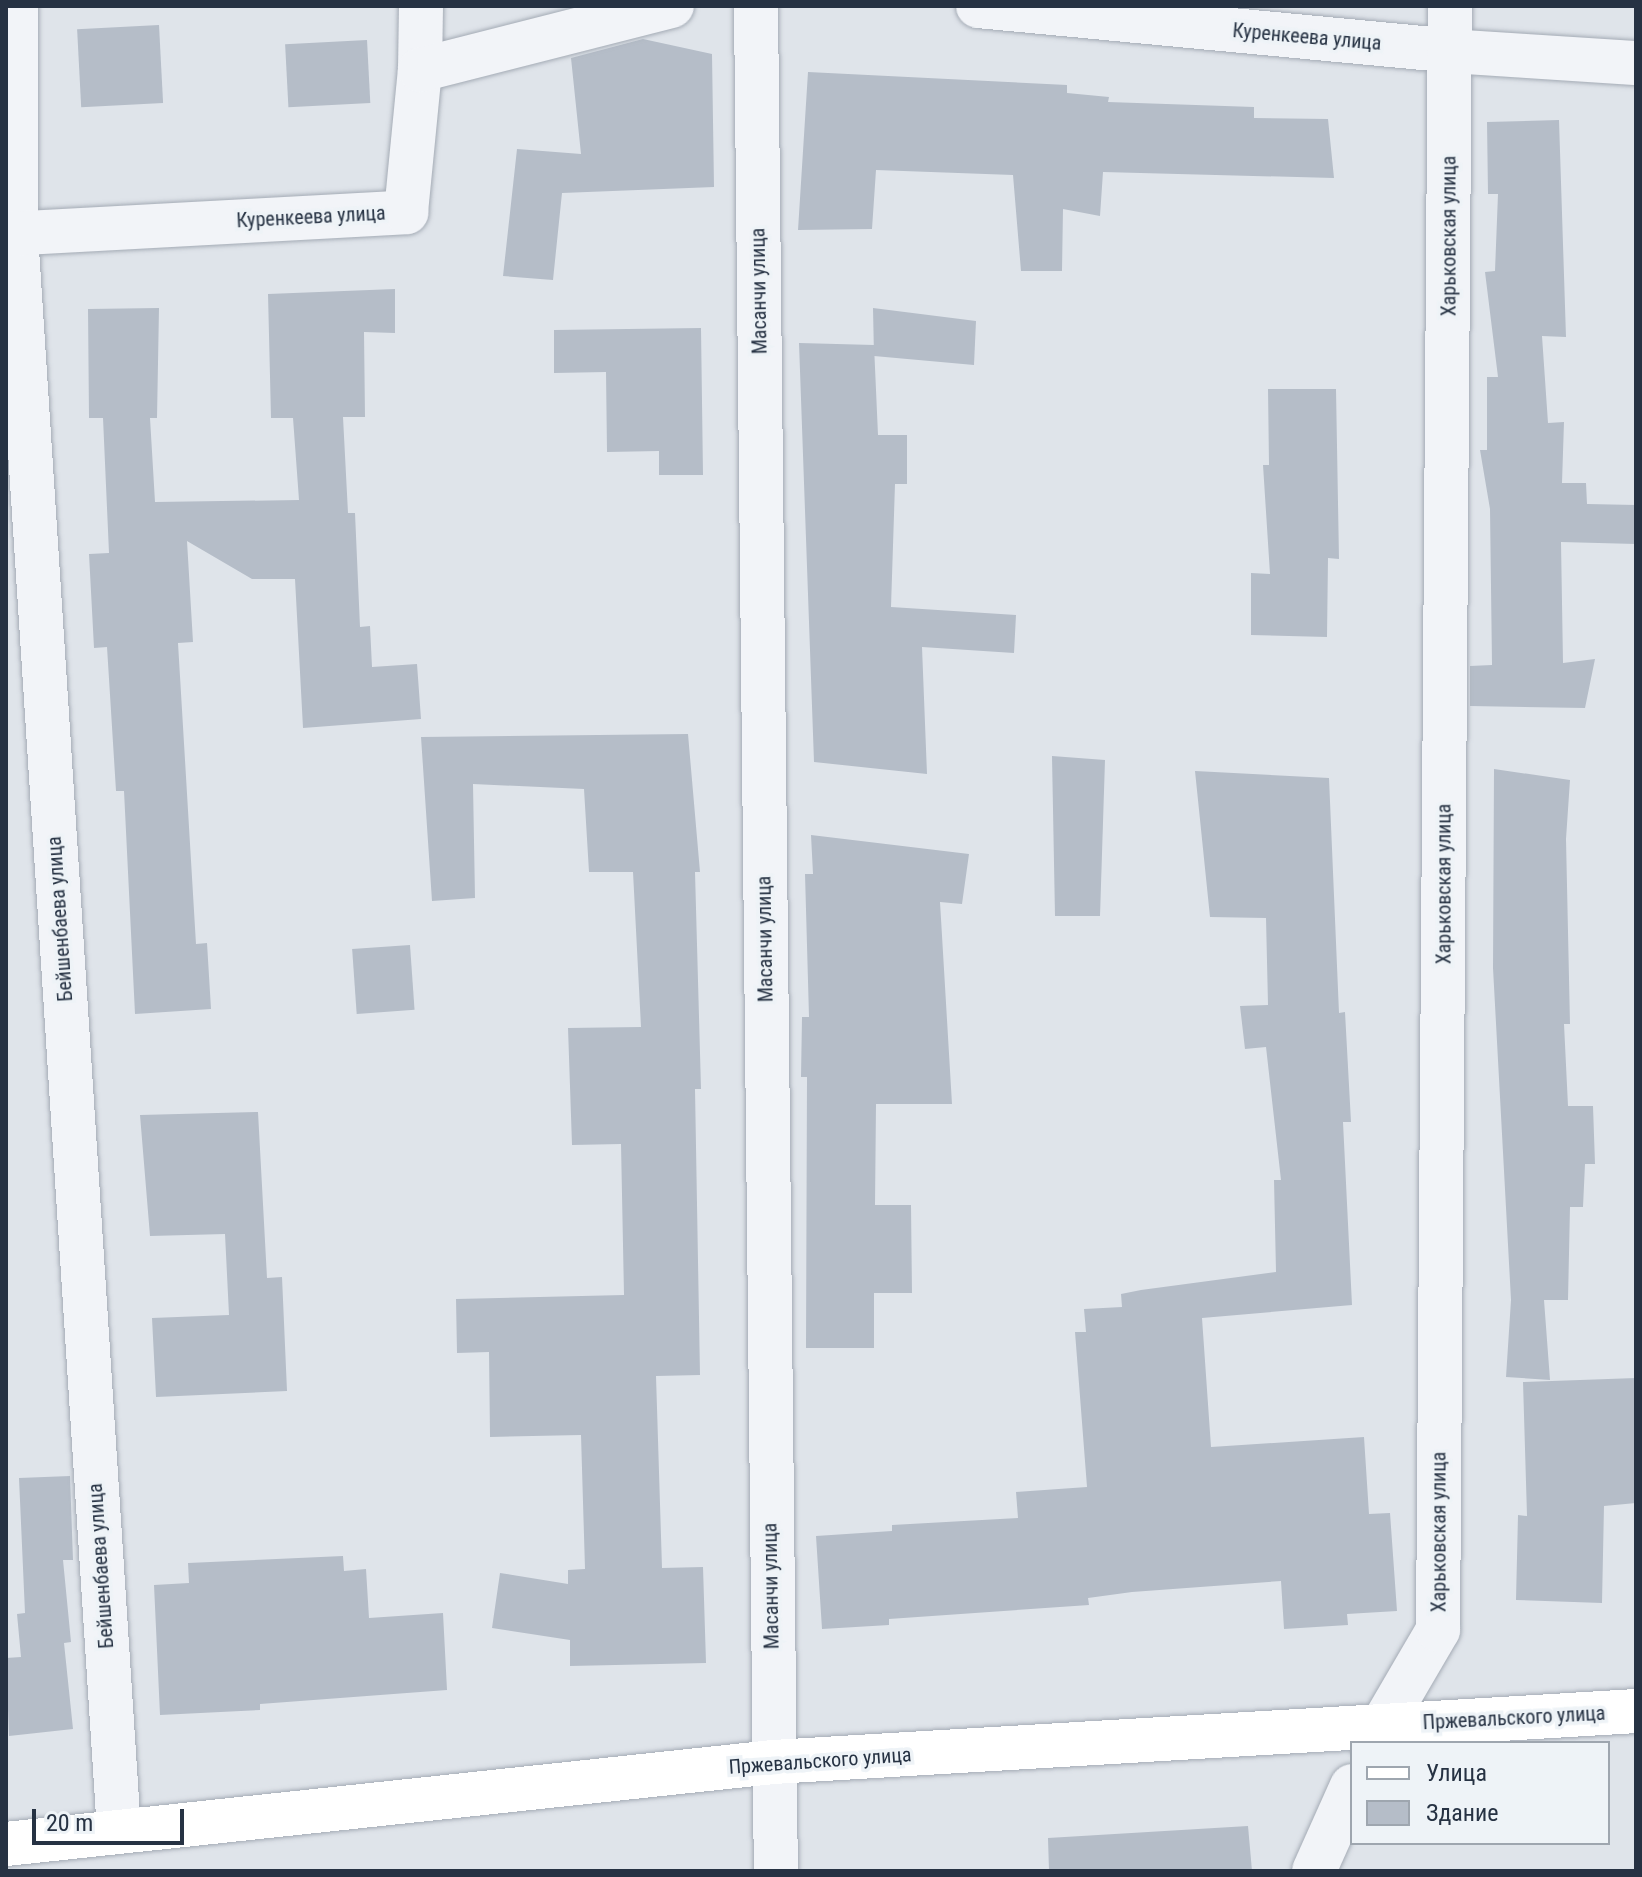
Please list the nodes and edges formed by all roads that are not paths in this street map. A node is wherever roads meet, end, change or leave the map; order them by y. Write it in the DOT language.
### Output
graph roads {
  1 [pos="16,6"];
  2 [pos="421,6"];
  3 [pos="672,6"];
  4 [pos="756,6"];
  5 [pos="978,6"];
  6 [pos="1450,6"];
  7 [pos="1450,51"];
  8 [pos="1636,63"];
  9 [pos="420,70"];
  10 [pos="11,234"];
  11 [pos="1636,1711"];
  12 [pos="1375,1735"];
  13 [pos="773,1762"];
  14 [pos="1350,1790"];
  15 [pos="119,1832"];
  16 [pos="6,1844"];
  17 [pos="776,1871"];
  18 [pos="1314,1871"];
  1 -- 10 [label="street, Бейшенбаева улица"];
  2 -- 9 [label="street"];
  3 -- 9 [label="street"];
  4 -- 13 [label="street, Масанчи улица"];
  5 -- 7 [label="street, Куренкеева улица"];
  6 -- 7 [label="street, Харьковская улица"];
  7 -- 8 [label="street, Куренкеева улица"];
  7 -- 12 [label="street, Харьковская улица"];
  9 -- 10 [label="street, Куренкеева улица"];
  10 -- 15 [label="street, Бейшенбаева улица"];
  11 -- 12 [label="main road, Пржевальского улица"];
  12 -- 13 [label="main road, Пржевальского улица"];
  13 -- 15 [label="main road, Пржевальского улица"];
  13 -- 17 [label="street, Масанчи улица"];
  14 -- 18 [label="street"];
  15 -- 16 [label="main road, Пржевальского улица"];
}
